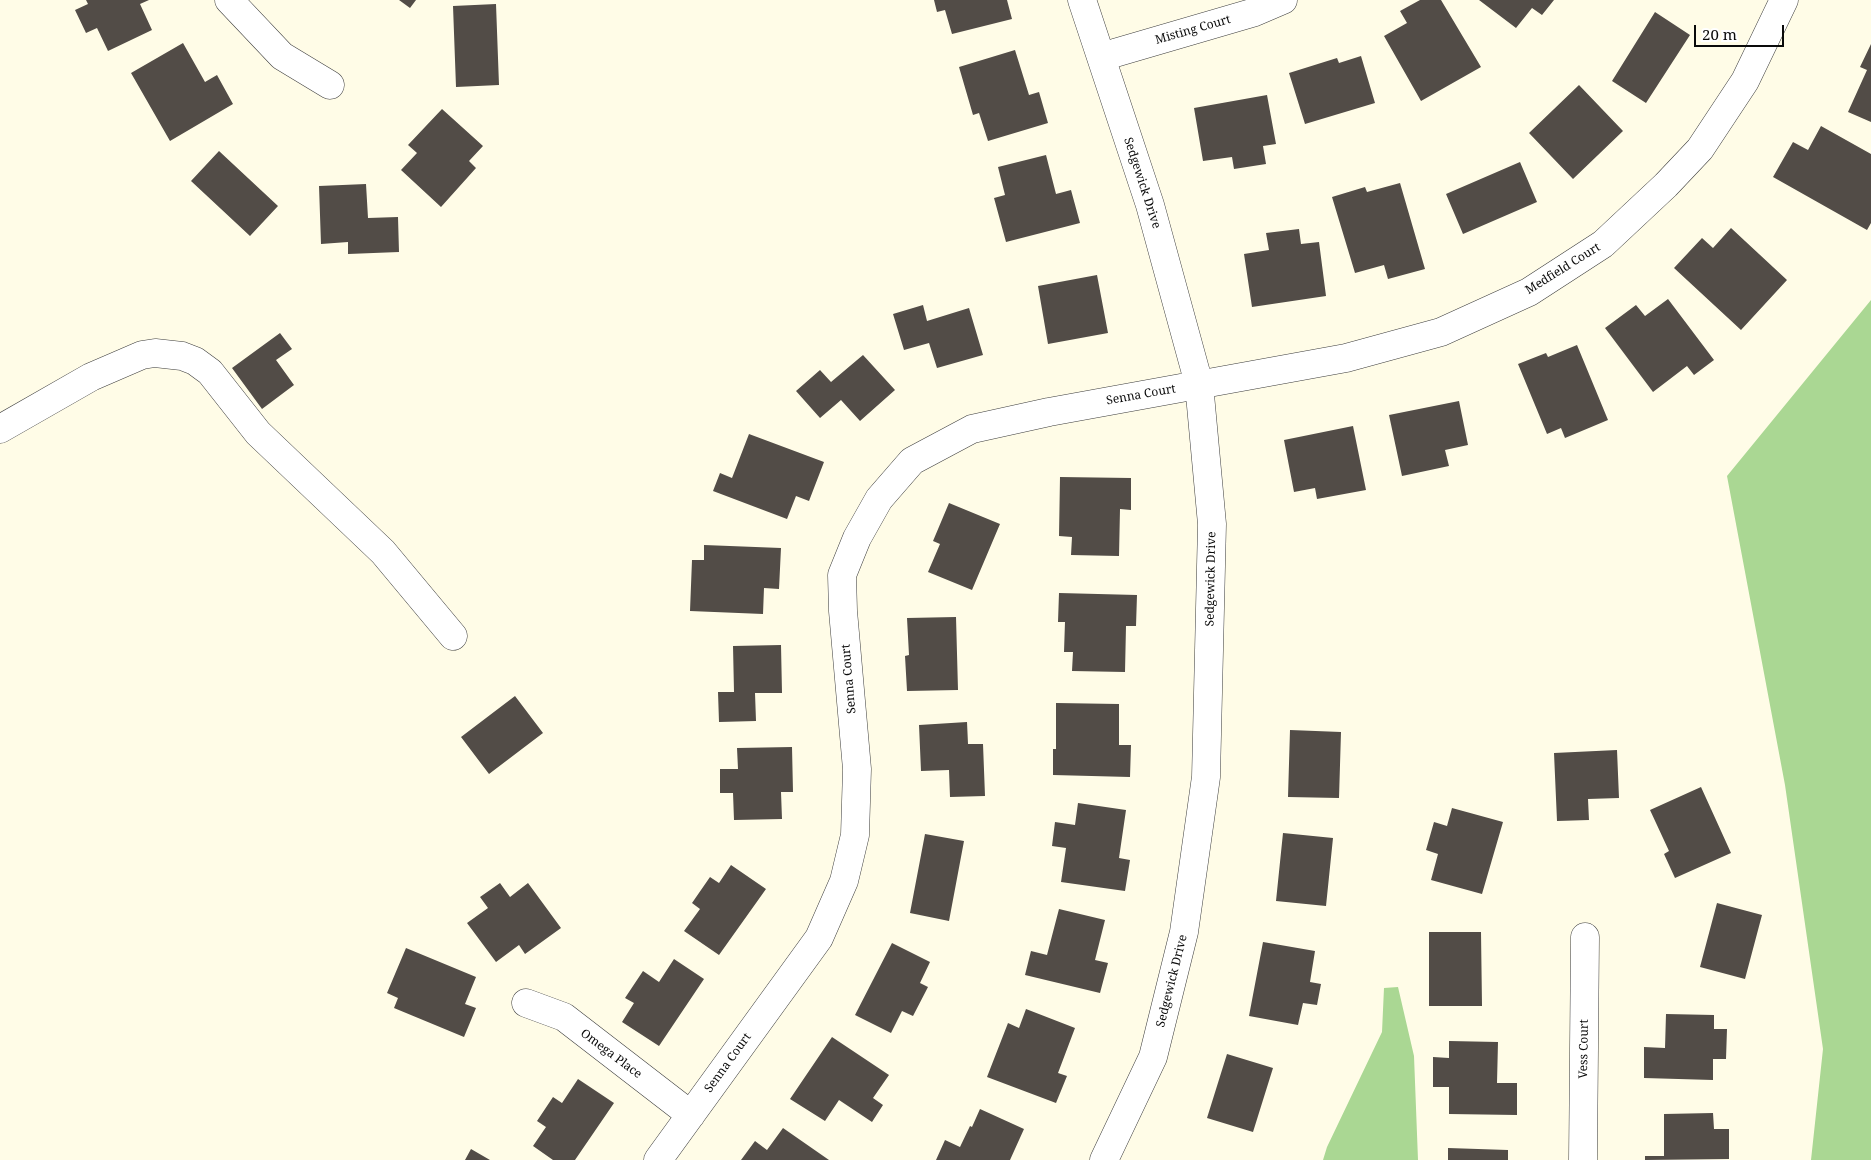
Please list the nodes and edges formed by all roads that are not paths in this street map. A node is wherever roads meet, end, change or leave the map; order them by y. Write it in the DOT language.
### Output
graph roads {
  1 [pos="229,0"];
  2 [pos="1082,0"];
  3 [pos="1284,0"];
  4 [pos="1784,0"];
  5 [pos="1101,57"];
  6 [pos="330,85"];
  7 [pos="1199,384"];
  8 [pos="0,429"];
  9 [pos="452,636"];
  10 [pos="1585,937"];
  11 [pos="526,1003"];
  12 [pos="691,1115"];
  13 [pos="658,1160"];
  14 [pos="1104,1160"];
  15 [pos="1583,1160"];
  1 -- 6 [label="street"];
  2 -- 5 [label="street, Sedgewick Drive"];
  3 -- 5 [label="street, Misting Court"];
  4 -- 7 [label="street, Medfield Court"];
  5 -- 7 [label="street, Sedgewick Drive"];
  7 -- 12 [label="street, Senna Court"];
  7 -- 14 [label="street, Sedgewick Drive"];
  8 -- 9 [label="street"];
  10 -- 15 [label="street, Vess Court"];
  11 -- 12 [label="street, Omega Place"];
  12 -- 13 [label="street, Senna Court"];
}
